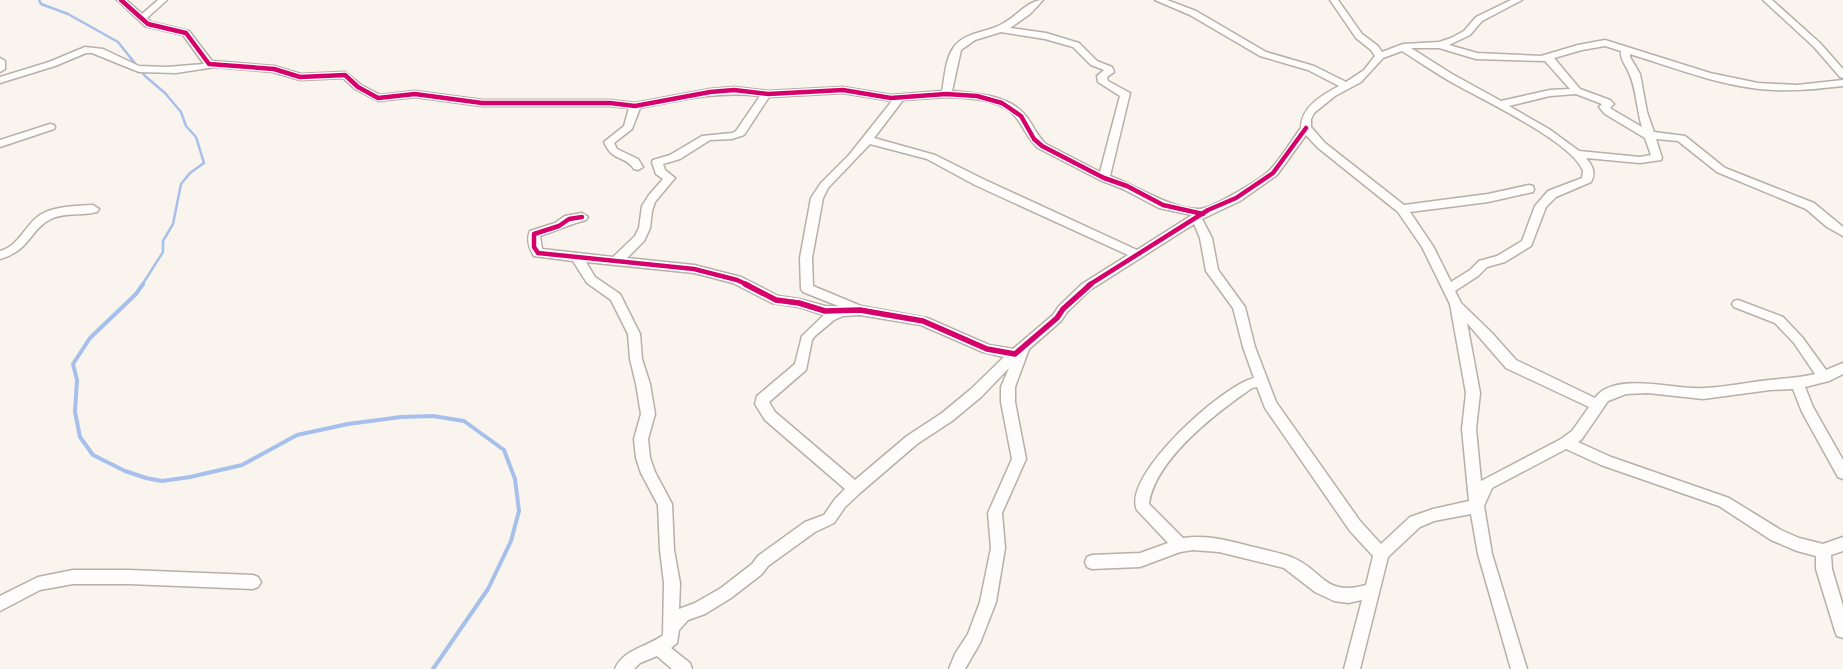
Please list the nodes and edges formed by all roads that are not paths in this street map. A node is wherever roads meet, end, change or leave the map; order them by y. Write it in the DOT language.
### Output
graph roads {
  1 [pos="121,0"];
  2 [pos="164,0"];
  3 [pos="1039,0"];
  4 [pos="1159,0"];
  5 [pos="1334,0"];
  6 [pos="1518,0"];
  7 [pos="1767,0"];
  8 [pos="142,18"];
  9 [pos="1001,28"];
  10 [pos="1440,45"];
  11 [pos="1403,47"];
  12 [pos="1626,49"];
  13 [pos="1380,56"];
  14 [pos="1548,58"];
  15 [pos="0,61"];
  16 [pos="214,65"];
  17 [pos="0,69"];
  18 [pos="1843,75"];
  19 [pos="0,80"];
  20 [pos="1843,83"];
  21 [pos="1348,87"];
  22 [pos="1577,91"];
  23 [pos="766,94"];
  24 [pos="946,94"];
  25 [pos="900,97"];
  26 [pos="1498,105"];
  27 [pos="635,106"];
  28 [pos="50,127"];
  29 [pos="1306,128"];
  30 [pos="1649,135"];
  31 [pos="868,140"];
  32 [pos="0,144"];
  33 [pos="1576,154"];
  34 [pos="638,167"];
  35 [pos="1104,178"];
  36 [pos="1529,189"];
  37 [pos="93,209"];
  38 [pos="1402,209"];
  39 [pos="1199,216"];
  40 [pos="582,217"];
  41 [pos="1843,232"];
  42 [pos="0,255"];
  43 [pos="1138,255"];
  44 [pos="577,257"];
  45 [pos="617,260"];
  46 [pos="1449,289"];
  47 [pos="1456,304"];
  48 [pos="1738,304"];
  49 [pos="860,310"];
  50 [pos="841,312"];
  51 [pos="1020,350"];
  52 [pos="1843,368"];
  53 [pos="1824,377"];
  54 [pos="1261,381"];
  55 [pos="1797,384"];
  56 [pos="1597,405"];
  57 [pos="1566,443"];
  58 [pos="1843,473"];
  59 [pos="855,489"];
  60 [pos="1477,506"];
  61 [pos="1843,544"];
  62 [pos="1180,545"];
  63 [pos="1823,551"];
  64 [pos="1381,554"];
  65 [pos="1092,562"];
  66 [pos="253,582"];
  67 [pos="1372,590"];
  68 [pos="0,604"];
  69 [pos="672,626"];
  70 [pos="1843,631"];
  71 [pos="659,648"];
  72 [pos="623,669"];
  73 [pos="684,669"];
  74 [pos="957,669"];
  75 [pos="1352,669"];
  76 [pos="1519,669"];
  1 -- 8 [label="street"];
  2 -- 8 [label="street"];
  3 -- 9 [label="street"];
  4 -- 21 [label="street"];
  5 -- 13 [label="street"];
  6 -- 10 [label="street"];
  7 -- 18 [label="street"];
  8 -- 16 [label="street"];
  9 -- 24 [label="street"];
  9 -- 35 [label="street"];
  10 -- 11 [label="street"];
  10 -- 14 [label="street"];
  11 -- 13 [label="street"];
  11 -- 26 [label="street"];
  12 -- 14 [label="street"];
  12 -- 20 [label="street"];
  12 -- 30 [label="street"];
  13 -- 21 [label="street"];
  14 -- 22 [label="street"];
  15 -- 17 [label="street"];
  16 -- 19 [label="street"];
  16 -- 27 [label="street"];
  21 -- 29 [label="street"];
  22 -- 26 [label="street"];
  22 -- 30 [label="street"];
  23 -- 25 [label="street"];
  23 -- 27 [label="street"];
  23 -- 45 [label="street"];
  24 -- 25 [label="street"];
  24 -- 35 [label="street"];
  25 -- 31 [label="street"];
  26 -- 33 [label="street"];
  27 -- 34 [label="street"];
  28 -- 32 [label="street"];
  29 -- 38 [label="street"];
  29 -- 39 [label="street"];
  30 -- 33 [label="street"];
  30 -- 41 [label="street"];
  31 -- 43 [label="street"];
  31 -- 49 [label="street"];
  33 -- 46 [label="street"];
  35 -- 39 [label="street"];
  36 -- 38 [label="street"];
  37 -- 42 [label="street"];
  38 -- 46 [label="street"];
  39 -- 43 [label="street"];
  39 -- 54 [label="street"];
  40 -- 44 [label="street"];
  43 -- 51 [label="street"];
  44 -- 45 [label="street"];
  44 -- 69 [label="street"];
  45 -- 50 [label="street"];
  46 -- 47 [label="street"];
  47 -- 56 [label="street"];
  47 -- 60 [label="street"];
  48 -- 53 [label="street"];
  49 -- 50 [label="street"];
  49 -- 51 [label="street"];
  50 -- 59 [label="street"];
  51 -- 59 [label="street"];
  51 -- 74 [label="street"];
  52 -- 53 [label="street"];
  53 -- 55 [label="street"];
  54 -- 62 [label="street"];
  54 -- 64 [label="street"];
  55 -- 56 [label="street"];
  55 -- 58 [label="street"];
  56 -- 57 [label="street"];
  57 -- 60 [label="street"];
  57 -- 63 [label="street"];
  59 -- 69 [label="street"];
  60 -- 64 [label="street"];
  60 -- 76 [label="street"];
  61 -- 63 [label="street"];
  62 -- 65 [label="street"];
  62 -- 67 [label="street"];
  63 -- 70 [label="street"];
  64 -- 67 [label="street"];
  66 -- 68 [label="street"];
  67 -- 75 [label="street"];
  69 -- 71 [label="street"];
  71 -- 72 [label="street"];
  71 -- 73 [label="street"];
}
